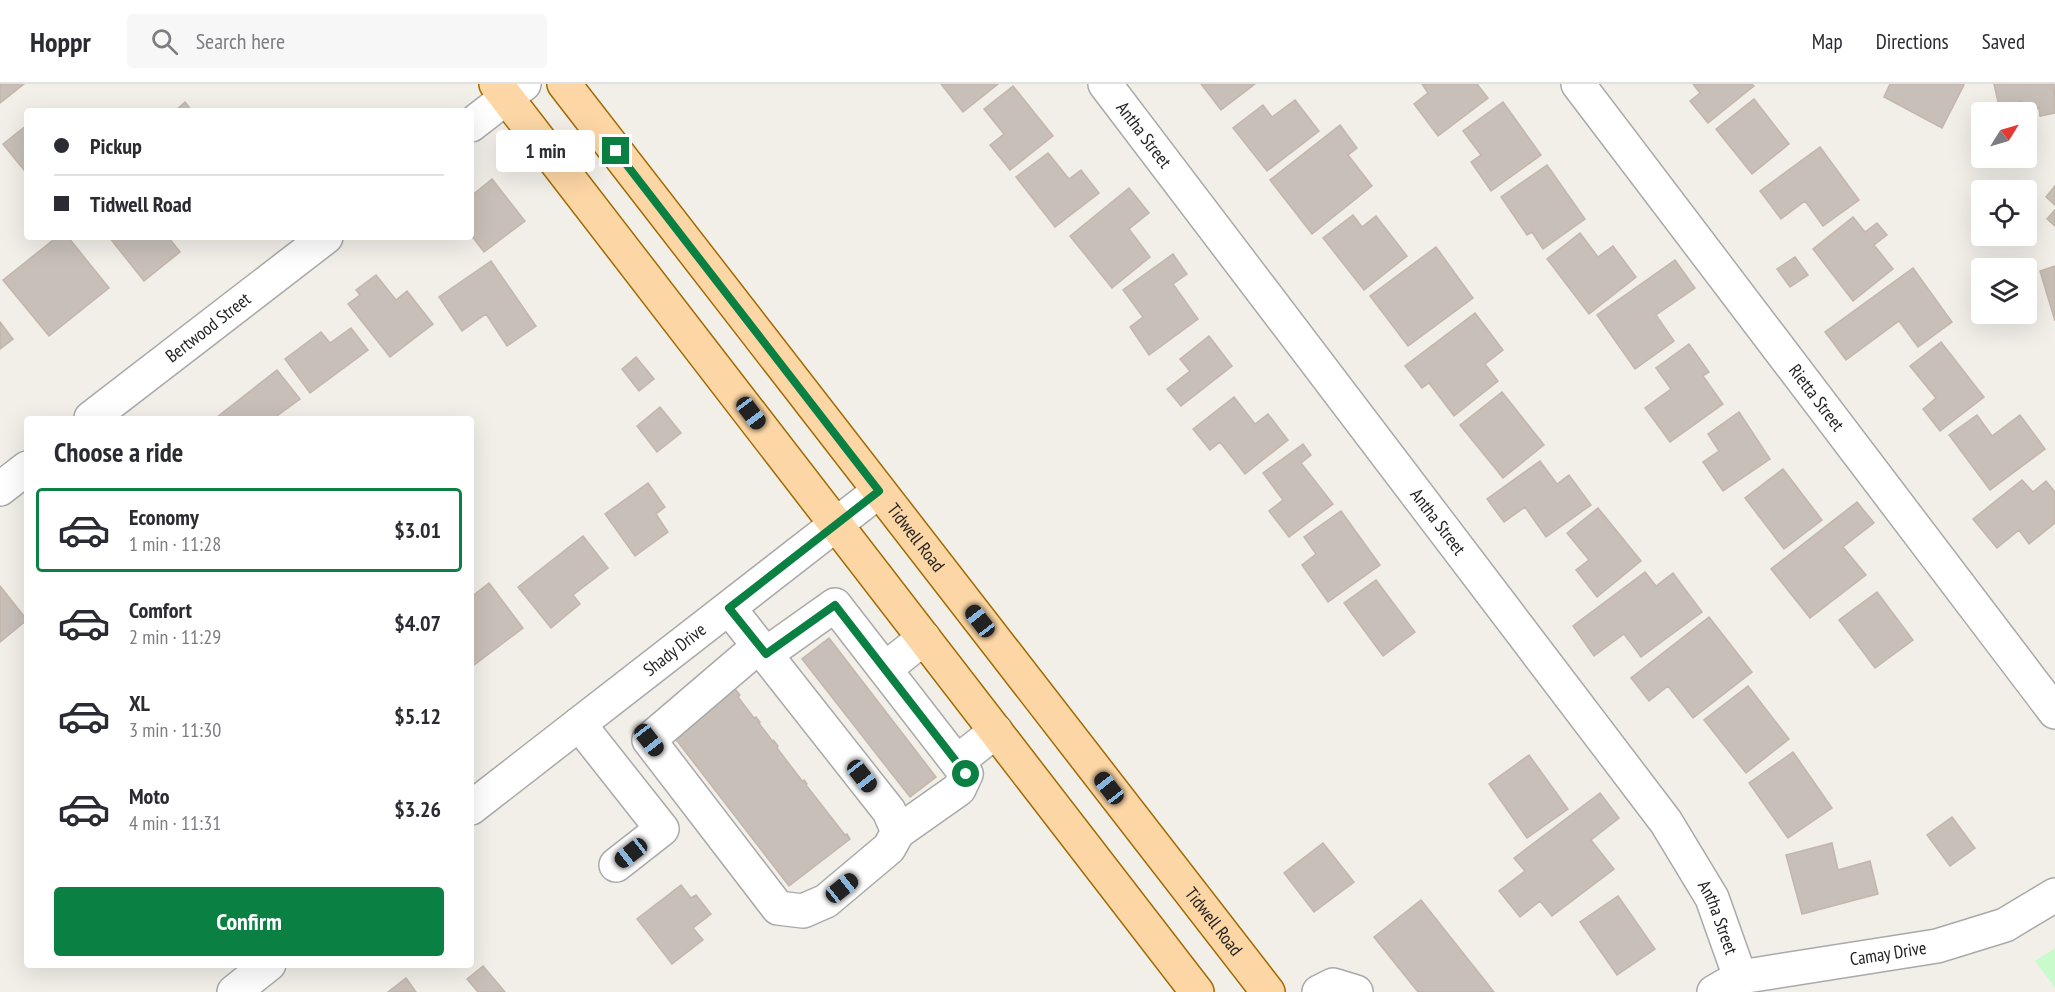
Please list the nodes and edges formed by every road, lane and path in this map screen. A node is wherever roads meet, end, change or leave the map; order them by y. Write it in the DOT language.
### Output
graph roads {
  1 [pos="564,84"];
  2 [pos="1105,84"];
  3 [pos="1578,84"];
  4 [pos="509,88"];
  5 [pos="474,122"];
  6 [pos="322,240"];
  7 [pos="94,416"];
  8 [pos="24,470"];
  9 [pos="0,489"];
  10 [pos="879,491"];
  11 [pos="837,524"];
  12 [pos="729,608"];
  13 [pos="924,638"];
  14 [pos="763,650"];
  15 [pos="885,669"];
  16 [pos="2055,712"];
  17 [pos="579,724"];
  18 [pos="996,731"];
  19 [pos="957,762"];
  20 [pos="474,806"];
  21 [pos="898,832"];
  22 [pos="616,865"];
  23 [pos="2055,895"];
  24 [pos="264,968"];
  25 [pos="1727,985"];
  26 [pos="234,992"];
  27 [pos="1197,992"];
  28 [pos="1268,992"];
  29 [pos="1319,992"];
  30 [pos="1356,992"];
  1 -- 10 [label="main road, Tidwell Road"];
  2 -- 25 [label="street, Antha Street"];
  3 -- 16 [label="street, Rietta Street"];
  4 -- 5 [label="street"];
  4 -- 11 [label="main road"];
  6 -- 7 [label="street, Bertwood Street"];
  8 -- 9 [label="street"];
  10 -- 11 [label="street, Shady Drive"];
  10 -- 28 [label="main road, Tidwell Road"];
  11 -- 12 [label="street, Shady Drive"];
  11 -- 13 [label="main road"];
  12 -- 14 [label="street"];
  12 -- 17 [label="street, Shady Drive"];
  13 -- 15 [label="street"];
  13 -- 18 [label="main road"];
  14 -- 15 [label="street"];
  14 -- 21 [label="street"];
  14 -- 21 [label="street"];
  15 -- 19 [label="street"];
  17 -- 20 [label="street, Shady Drive"];
  17 -- 22 [label="street"];
  18 -- 19 [label="street"];
  18 -- 27 [label="main road"];
  19 -- 21 [label="street"];
  23 -- 25 [label="street, Camay Drive"];
  24 -- 26 [label="street"];
  29 -- 30 [label="street"];
}
